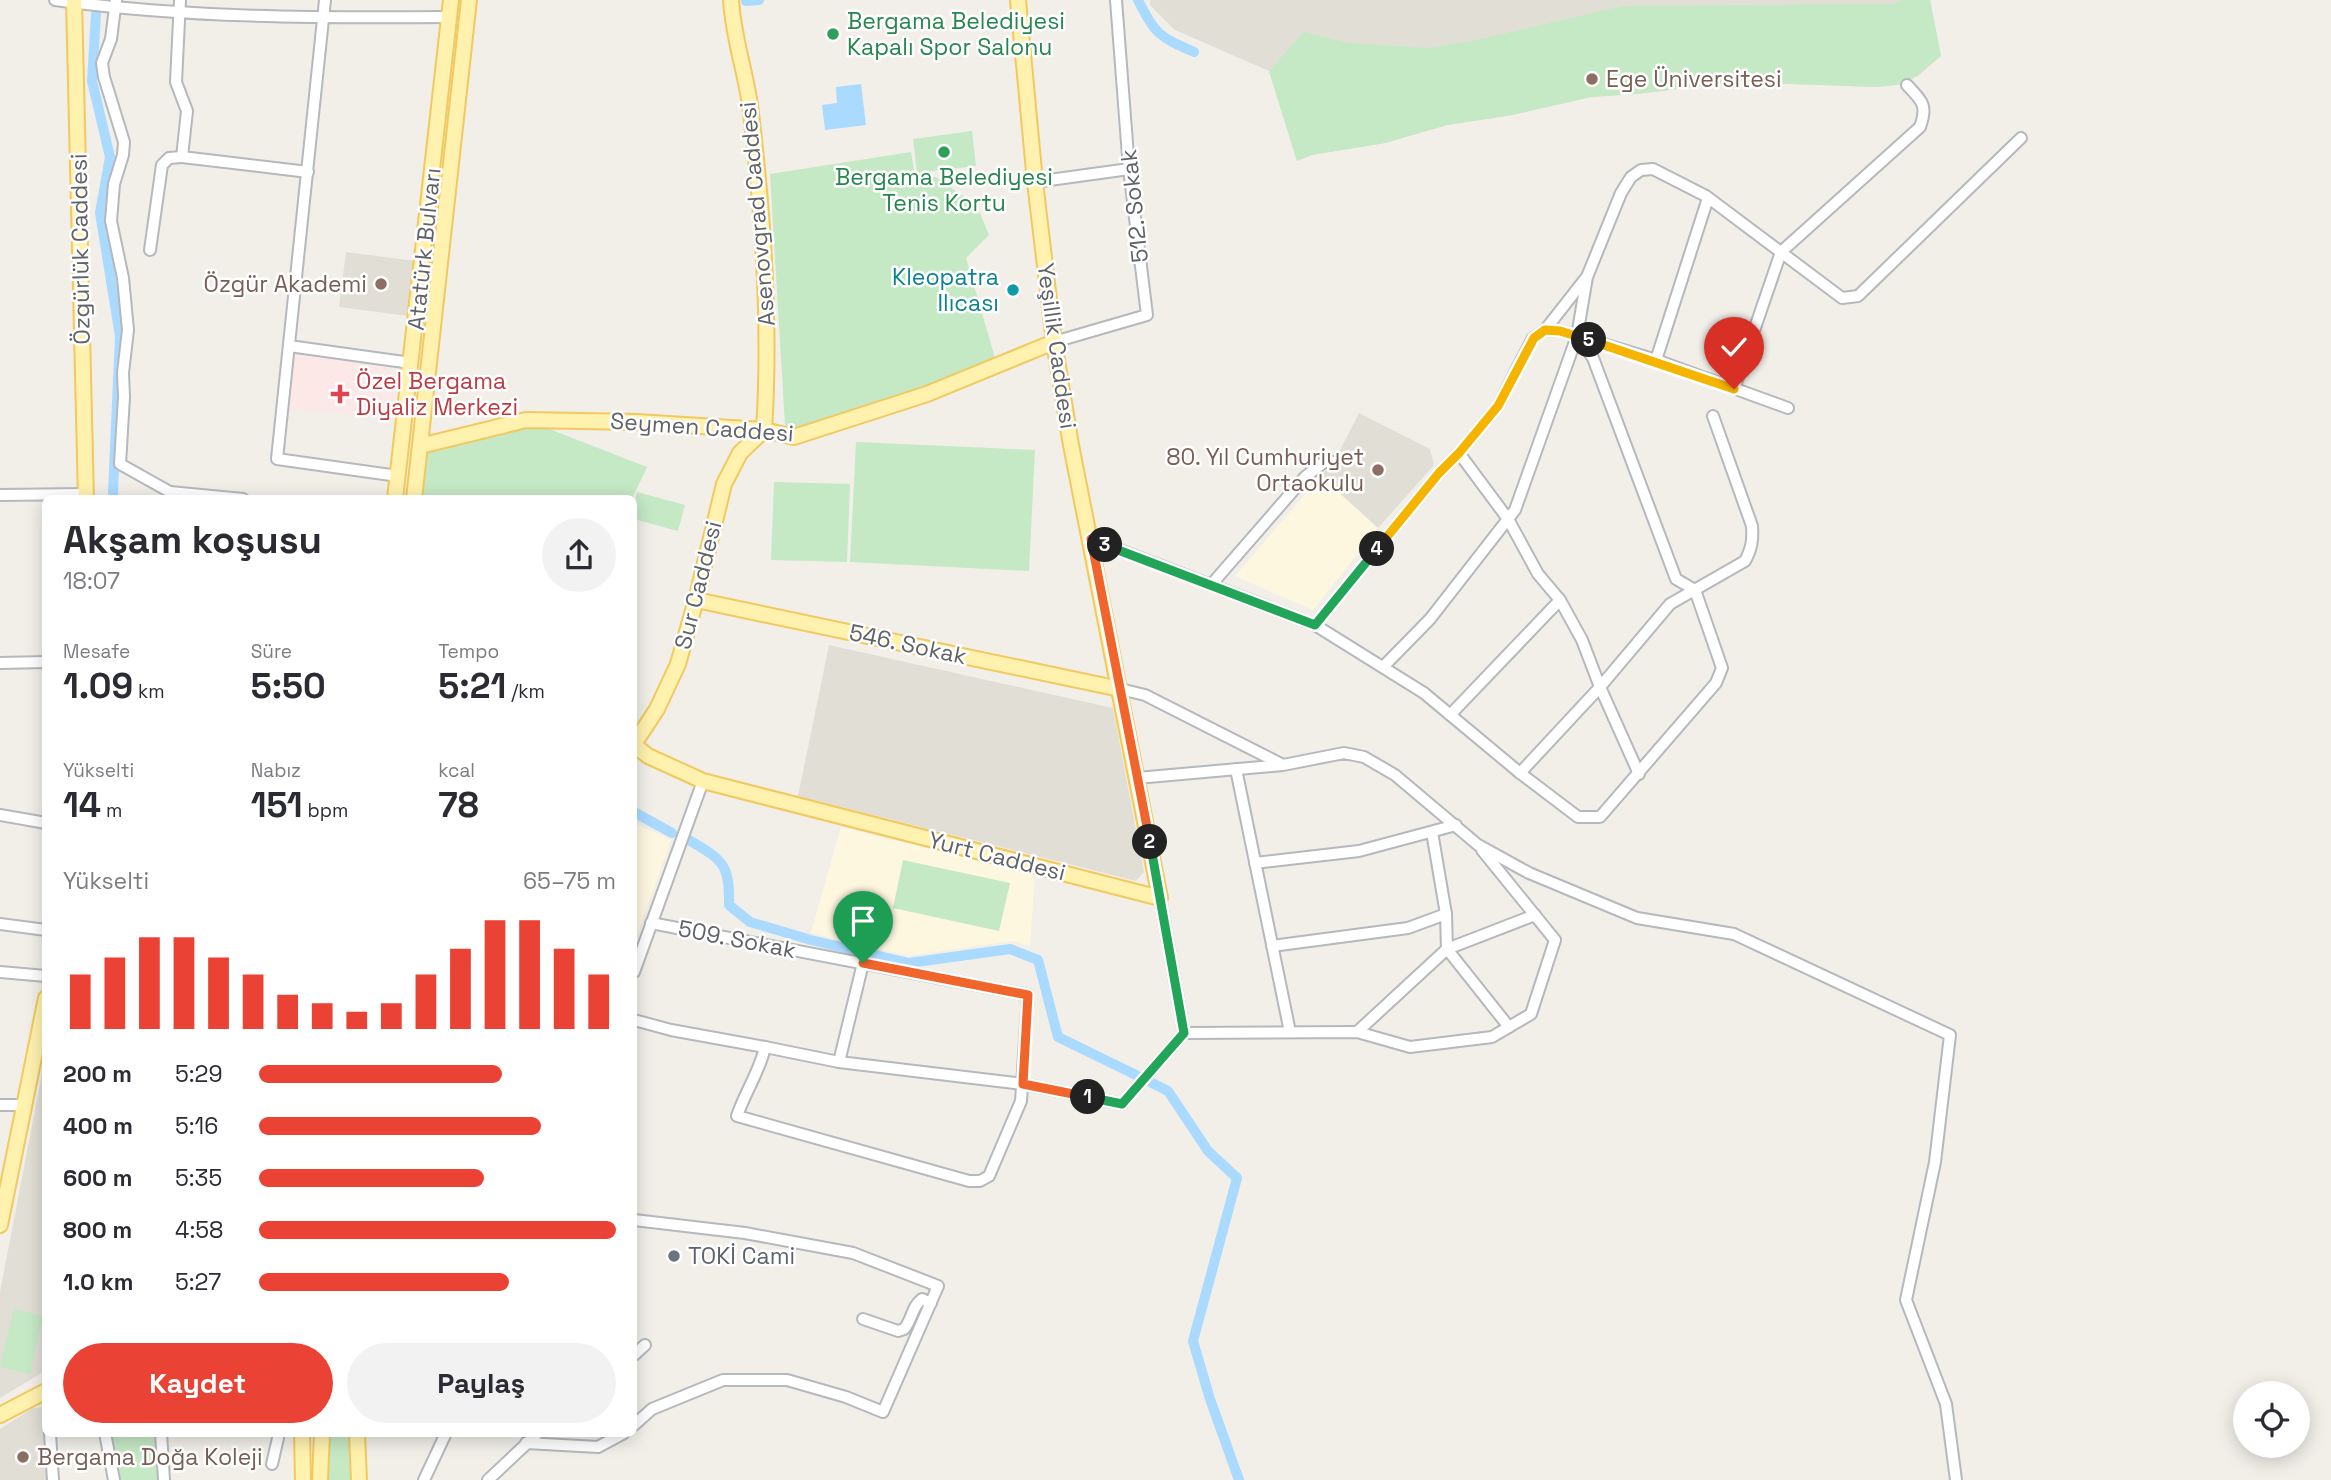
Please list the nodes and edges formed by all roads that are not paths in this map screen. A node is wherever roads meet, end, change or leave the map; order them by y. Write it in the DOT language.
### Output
graph roads {
  1 [pos="55,0"];
  2 [pos="325,0"];
  3 [pos="451,0"];
  4 [pos="469,0"];
  5 [pos="731,0"];
  6 [pos="1018,0"];
  7 [pos="1116,0"];
  8 [pos="74,1"];
  9 [pos="115,4"];
  10 [pos="180,6"];
  11 [pos="449,17"];
  12 [pos="324,18"];
  13 [pos="1907,85"];
  14 [pos="2021,138"];
  15 [pos="182,157"];
  16 [pos="1129,169"];
  17 [pos="308,172"];
  18 [pos="1034,182"];
  19 [pos="1709,198"];
  20 [pos="150,250"];
  21 [pos="1781,252"];
  22 [pos="1587,277"];
  23 [pos="1545,330"];
  24 [pos="1577,336"];
  25 [pos="1054,342"];
  26 [pos="289,346"];
  27 [pos="1656,360"];
  28 [pos="411,363"];
  29 [pos="1734,389"];
  30 [pos="1788,408"];
  31 [pos="1713,416"];
  32 [pos="764,430"];
  33 [pos="421,446"];
  34 [pos="1459,453"];
  35 [pos="1334,462"];
  36 [pos="398,476"];
  37 [pos="0,495"];
  38 [pos="86,495"];
  39 [pos="170,495"];
  40 [pos="396,495"];
  41 [pos="415,495"];
  42 [pos="42,496"];
  43 [pos="1508,519"];
  44 [pos="1091,539"];
  45 [pos="1211,585"];
  46 [pos="1695,590"];
  47 [pos="696,600"];
  48 [pos="1560,600"];
  49 [pos="1315,625"];
  50 [pos="42,662"];
  51 [pos="0,663"];
  52 [pos="1384,666"];
  53 [pos="1600,687"];
  54 [pos="1119,688"];
  55 [pos="1450,715"];
  56 [pos="637,739"];
  57 [pos="637,747"];
  58 [pos="1283,765"];
  59 [pos="1236,769"];
  60 [pos="1520,773"];
  61 [pos="1639,775"];
  62 [pos="1137,778"];
  63 [pos="703,781"];
  64 [pos="0,816"];
  65 [pos="42,822"];
  66 [pos="1456,825"];
  67 [pos="1432,832"];
  68 [pos="1478,845"];
  69 [pos="1255,863"];
  70 [pos="1160,898"];
  71 [pos="1446,914"];
  72 [pos="1535,915"];
  73 [pos="0,923"];
  74 [pos="652,923"];
  75 [pos="42,929"];
  76 [pos="1272,946"];
  77 [pos="1447,949"];
  78 [pos="863,963"];
  79 [pos="637,964"];
  80 [pos="0,972"];
  81 [pos="42,976"];
  82 [pos="42,1017"];
  83 [pos="637,1021"];
  84 [pos="1509,1027"];
  85 [pos="1290,1032"];
  86 [pos="1357,1032"];
  87 [pos="1184,1033"];
  88 [pos="765,1048"];
  89 [pos="839,1062"];
  90 [pos="1023,1084"];
  91 [pos="0,1105"];
  92 [pos="23,1105"];
  93 [pos="4,1181"];
  94 [pos="637,1220"];
  95 [pos="0,1225"];
  96 [pos="931,1303"];
  97 [pos="863,1319"];
  98 [pos="645,1345"];
  99 [pos="637,1352"];
  100 [pos="42,1393"];
  101 [pos="0,1415"];
  102 [pos="637,1422"];
  103 [pos="50,1437"];
  104 [pos="106,1437"];
  105 [pos="161,1437"];
  106 [pos="278,1437"];
  107 [pos="302,1437"];
  108 [pos="322,1437"];
  109 [pos="357,1437"];
  110 [pos="444,1437"];
  111 [pos="533,1437"];
  112 [pos="617,1437"];
  113 [pos="526,1443"];
  114 [pos="272,1464"];
  115 [pos="52,1480"];
  116 [pos="114,1480"];
  117 [pos="164,1480"];
  118 [pos="303,1480"];
  119 [pos="320,1480"];
  120 [pos="359,1480"];
  121 [pos="424,1480"];
  122 [pos="488,1480"];
  123 [pos="1956,1480"];
  1 -- 8 [label="street"];
  2 -- 12 [label="street"];
  3 -- 11 [label="main road, Atatürk Bulvarı"];
  4 -- 33 [label="main road, Atatürk Bulvarı"];
  5 -- 32 [label="main road, Asenovgrad Caddesi"];
  6 -- 18 [label="main road, Yeşillik Caddesi"];
  7 -- 16 [label="street, 512. Sokak"];
  8 -- 9 [label="street"];
  8 -- 38 [label="main road, Özgürlük Caddesi"];
  9 -- 10 [label="street"];
  9 -- 39 [label="street"];
  10 -- 12 [label="street"];
  10 -- 15 [label="street"];
  11 -- 12 [label="street"];
  11 -- 28 [label="main road, Atatürk Bulvarı"];
  12 -- 17 [label="street"];
  13 -- 21 [label="street"];
  14 -- 21 [label="street"];
  15 -- 17 [label="street"];
  15 -- 20 [label="street"];
  16 -- 18 [label="street"];
  16 -- 25 [label="street, 512. Sokak"];
  17 -- 26 [label="street"];
  18 -- 25 [label="main road, Yeşillik Caddesi"];
  19 -- 21 [label="street"];
  19 -- 22 [label="street"];
  19 -- 27 [label="street"];
  21 -- 29 [label="street"];
  22 -- 23 [label="street"];
  22 -- 24 [label="street"];
  23 -- 24 [label="street"];
  23 -- 34 [label="street"];
  24 -- 27 [label="street"];
  24 -- 43 [label="street"];
  24 -- 46 [label="street"];
  25 -- 32 [label="main road, Seymen Caddesi"];
  25 -- 44 [label="main road, Yeşillik Caddesi"];
  26 -- 28 [label="street"];
  26 -- 36 [label="street"];
  27 -- 29 [label="street"];
  28 -- 36 [label="main road, Atatürk Bulvarı"];
  29 -- 30 [label="street"];
  31 -- 46 [label="street"];
  32 -- 33 [label="main road, Seymen Caddesi"];
  32 -- 47 [label="main road, Sur Caddesi"];
  33 -- 41 [label="main road, Atatürk Bulvarı"];
  34 -- 43 [label="street"];
  34 -- 49 [label="street"];
  35 -- 45 [label="street"];
  36 -- 40 [label="main road, Atatürk Bulvarı"];
  37 -- 42 [label="street"];
  43 -- 48 [label="street"];
  43 -- 52 [label="street"];
  44 -- 45 [label="street"];
  44 -- 54 [label="main road, Yeşillik Caddesi"];
  45 -- 49 [label="street"];
  46 -- 53 [label="street"];
  46 -- 61 [label="street"];
  47 -- 54 [label="main road, 546. Sokak"];
  47 -- 56 [label="main road, Sur Caddesi"];
  48 -- 53 [label="street"];
  48 -- 55 [label="street"];
  49 -- 52 [label="street"];
  50 -- 51 [label="street"];
  52 -- 55 [label="street"];
  53 -- 60 [label="street"];
  53 -- 61 [label="street"];
  54 -- 58 [label="street"];
  54 -- 62 [label="main road"];
  55 -- 60 [label="street"];
  57 -- 63 [label="main road, Yurt Caddesi"];
  58 -- 59 [label="street"];
  58 -- 66 [label="street"];
  59 -- 62 [label="street"];
  59 -- 69 [label="street"];
  60 -- 61 [label="street"];
  62 -- 70 [label="main road"];
  63 -- 70 [label="main road, Yurt Caddesi"];
  63 -- 74 [label="street"];
  64 -- 65 [label="street"];
  66 -- 67 [label="street"];
  66 -- 68 [label="street"];
  67 -- 69 [label="street"];
  67 -- 71 [label="street"];
  68 -- 72 [label="street"];
  68 -- 123 [label="street"];
  69 -- 76 [label="street"];
  70 -- 87 [label="street"];
  71 -- 76 [label="street"];
  71 -- 77 [label="street"];
  72 -- 77 [label="street"];
  72 -- 84 [label="street"];
  73 -- 75 [label="street"];
  74 -- 78 [label="street, 509. Sokak"];
  74 -- 79 [label="street"];
  76 -- 85 [label="street"];
  77 -- 84 [label="street"];
  77 -- 86 [label="street"];
  78 -- 89 [label="street"];
  78 -- 90 [label="street, 509. Sokak"];
  80 -- 81 [label="street"];
  82 -- 92 [label="main road"];
  83 -- 88 [label="street"];
  84 -- 86 [label="street"];
  85 -- 86 [label="street"];
  85 -- 87 [label="street"];
  87 -- 90 [label="street"];
  88 -- 89 [label="street"];
  88 -- 90 [label="street"];
  89 -- 90 [label="street"];
  91 -- 92 [label="street"];
  92 -- 93 [label="main road"];
  93 -- 95 [label="main road"];
  94 -- 96 [label="street"];
  96 -- 97 [label="street"];
  96 -- 102 [label="street"];
  98 -- 99 [label="street"];
  100 -- 101 [label="main road"];
  103 -- 115 [label="street"];
  104 -- 116 [label="street"];
  105 -- 117 [label="street"];
  106 -- 114 [label="street"];
  107 -- 118 [label="main road"];
  108 -- 119 [label="main road"];
  109 -- 120 [label="main road"];
  110 -- 121 [label="street"];
  111 -- 113 [label="street"];
  112 -- 113 [label="street"];
  113 -- 122 [label="street"];
}
